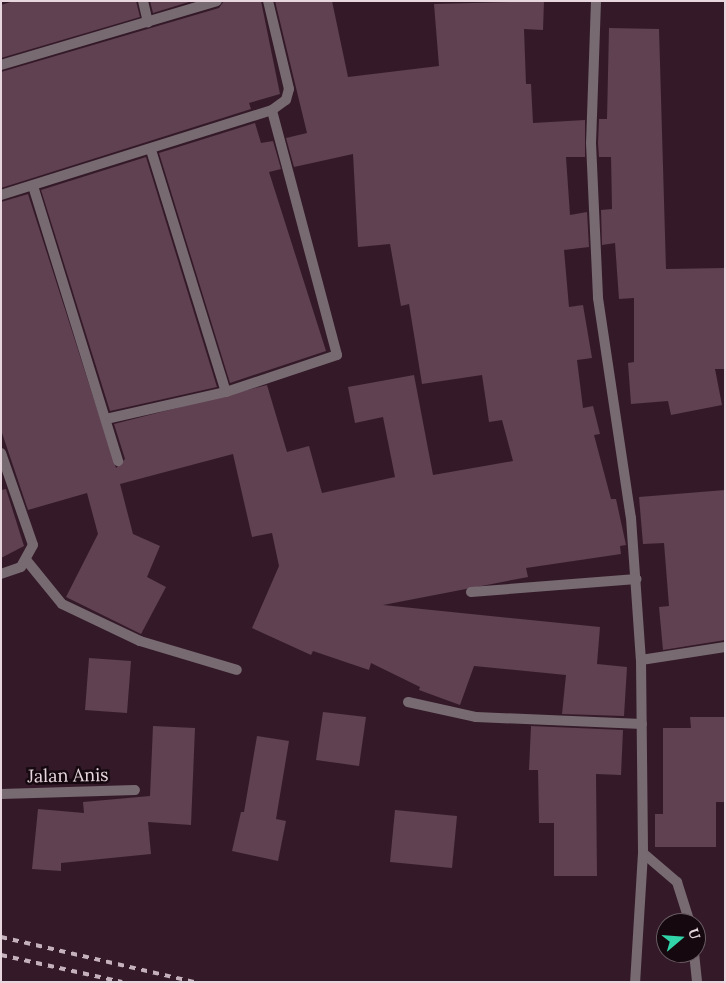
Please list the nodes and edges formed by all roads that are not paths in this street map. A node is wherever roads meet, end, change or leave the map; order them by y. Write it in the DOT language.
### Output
graph roads {
  1 [pos="143,1"];
  2 [pos="217,1"];
  3 [pos="268,1"];
  4 [pos="596,1"];
  5 [pos="148,22"];
  6 [pos="1,65"];
  7 [pos="272,110"];
  8 [pos="151,150"];
  9 [pos="34,186"];
  10 [pos="1,195"];
  11 [pos="226,392"];
  12 [pos="106,419"];
  13 [pos="1,453"];
  14 [pos="118,462"];
  15 [pos="27,561"];
  16 [pos="1,574"];
  17 [pos="636,579"];
  18 [pos="471,592"];
  19 [pos="725,647"];
  20 [pos="641,660"];
  21 [pos="237,670"];
  22 [pos="408,702"];
  23 [pos="642,724"];
  24 [pos="135,790"];
  25 [pos="1,794"];
  26 [pos="643,853"];
  27 [pos="687,913"];
  28 [pos="695,963"];
  29 [pos="635,982"];
  30 [pos="697,982"];
  1 -- 5 [label="street"];
  2 -- 5 [label="street"];
  3 -- 7 [label="street"];
  4 -- 17 [label="street"];
  5 -- 6 [label="street"];
  7 -- 8 [label="street"];
  7 -- 11 [label="street"];
  8 -- 9 [label="street"];
  8 -- 11 [label="street"];
  9 -- 10 [label="street"];
  9 -- 12 [label="street"];
  11 -- 12 [label="street"];
  12 -- 14 [label="street"];
  13 -- 15 [label="street"];
  15 -- 16 [label="street"];
  15 -- 21 [label="street"];
  17 -- 18 [label="street"];
  17 -- 20 [label="street"];
  19 -- 20 [label="street"];
  20 -- 23 [label="street"];
  22 -- 23 [label="street"];
  23 -- 26 [label="street"];
  24 -- 25 [label="street, Jalan Anis"];
  26 -- 27 [label="street"];
  26 -- 29 [label="street"];
  28 -- 30 [label="street"];
}
